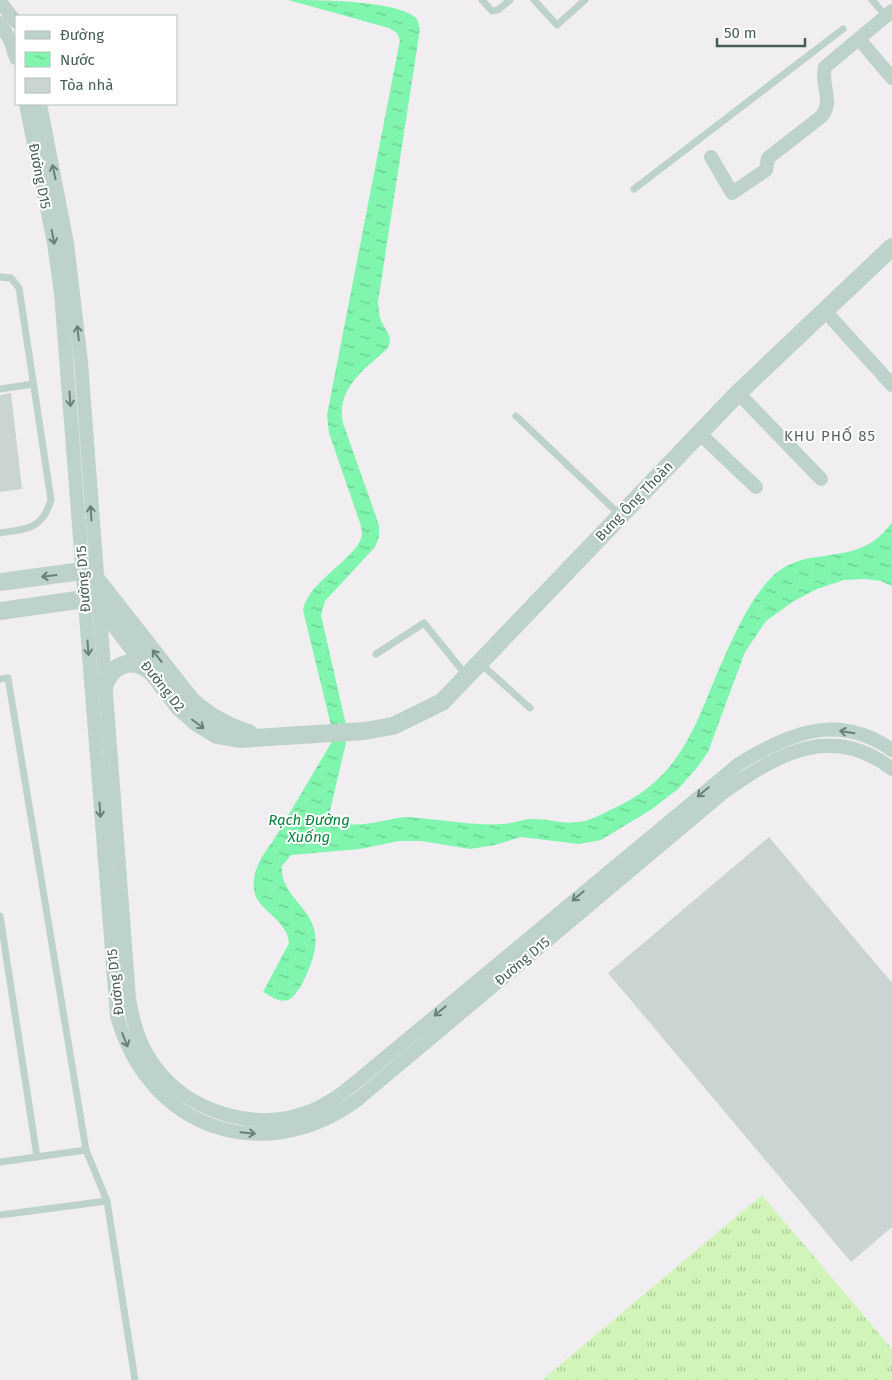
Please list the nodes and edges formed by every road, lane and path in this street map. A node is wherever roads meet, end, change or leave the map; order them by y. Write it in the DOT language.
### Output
graph roads {
  1 [pos="482,0"];
  2 [pos="510,0"];
  3 [pos="534,0"];
  4 [pos="585,0"];
  5 [pos="872,0"];
  6 [pos="0,2"];
  7 [pos="890,14"];
  8 [pos="15,21"];
  9 [pos="0,23"];
  10 [pos="843,29"];
  11 [pos="859,39"];
  12 [pos="15,55"];
  13 [pos="892,78"];
  14 [pos="26,105"];
  15 [pos="40,105"];
  16 [pos="711,157"];
  17 [pos="634,189"];
  18 [pos="892,247"];
  19 [pos="0,277"];
  20 [pos="824,310"];
  21 [pos="33,384"];
  22 [pos="892,386"];
  23 [pos="0,389"];
  24 [pos="738,393"];
  25 [pos="516,416"];
  26 [pos="699,434"];
  27 [pos="821,479"];
  28 [pos="756,487"];
  29 [pos="620,515"];
  30 [pos="0,533"];
  31 [pos="89,575"];
  32 [pos="0,582"];
  33 [pos="91,601"];
  34 [pos="0,611"];
  35 [pos="376,654"];
  36 [pos="479,662"];
  37 [pos="153,674"];
  38 [pos="466,675"];
  39 [pos="0,679"];
  40 [pos="104,686"];
  41 [pos="530,708"];
  42 [pos="294,736"];
  43 [pos="261,737"];
  44 [pos="892,750"];
  45 [pos="892,769"];
  46 [pos="0,916"];
  47 [pos="460,1004"];
  48 [pos="86,1150"];
  49 [pos="37,1157"];
  50 [pos="0,1162"];
  51 [pos="107,1200"];
  52 [pos="0,1215"];
  53 [pos="135,1380"];
  1 -- 2 [label="lane"];
  3 -- 4 [label="lane"];
  5 -- 7 [label="lane"];
  6 -- 8 [label="street"];
  7 -- 11 [label="street"];
  9 -- 12 [label="street"];
  10 -- 17 [label="lane"];
  11 -- 13 [label="street"];
  11 -- 16 [label="street"];
  14 -- 31 [label="street, Đường D15, one-way"];
  31 -- 15 [label="street, Đường D15, one-way"];
  18 -- 20 [label="street, Bưng Ông Thoàn"];
  19 -- 21 [label="lane"];
  20 -- 22 [label="street"];
  20 -- 24 [label="street, Bưng Ông Thoàn"];
  21 -- 23 [label="lane"];
  21 -- 30 [label="lane"];
  24 -- 26 [label="street, Bưng Ông Thoàn"];
  24 -- 27 [label="street"];
  25 -- 29 [label="lane"];
  26 -- 28 [label="street"];
  26 -- 29 [label="street, Bưng Ông Thoàn"];
  29 -- 36 [label="street, Bưng Ông Thoàn"];
  31 -- 32 [label="street, one-way"];
  31 -- 33 [label="street, Đường D15"];
  43 -- 31 [label="street, Đường D2, one-way"];
  33 -- 34 [label="street"];
  33 -- 37 [label="street, Đường D2"];
  33 -- 40 [label="street, Đường D15"];
  33 -- 47 [label="street, Đường D15, one-way"];
  35 -- 38 [label="lane"];
  36 -- 38 [label="street, Bưng Ông Thoàn"];
  36 -- 41 [label="lane"];
  37 -- 40 [label="street"];
  37 -- 43 [label="street, Đường D2, one-way"];
  38 -- 42 [label="street, Bưng Ông Thoàn"];
  39 -- 48 [label="lane"];
  47 -- 40 [label="street, Đường D15, one-way"];
  42 -- 43 [label="street, Đường D2"];
  44 -- 47 [label="street, Đường D15, one-way"];
  45 -- 47 [label="street, Đường D15"];
  46 -- 49 [label="lane"];
  48 -- 49 [label="lane"];
  48 -- 51 [label="lane"];
  49 -- 50 [label="lane"];
  51 -- 52 [label="lane"];
  51 -- 53 [label="lane"];
}
